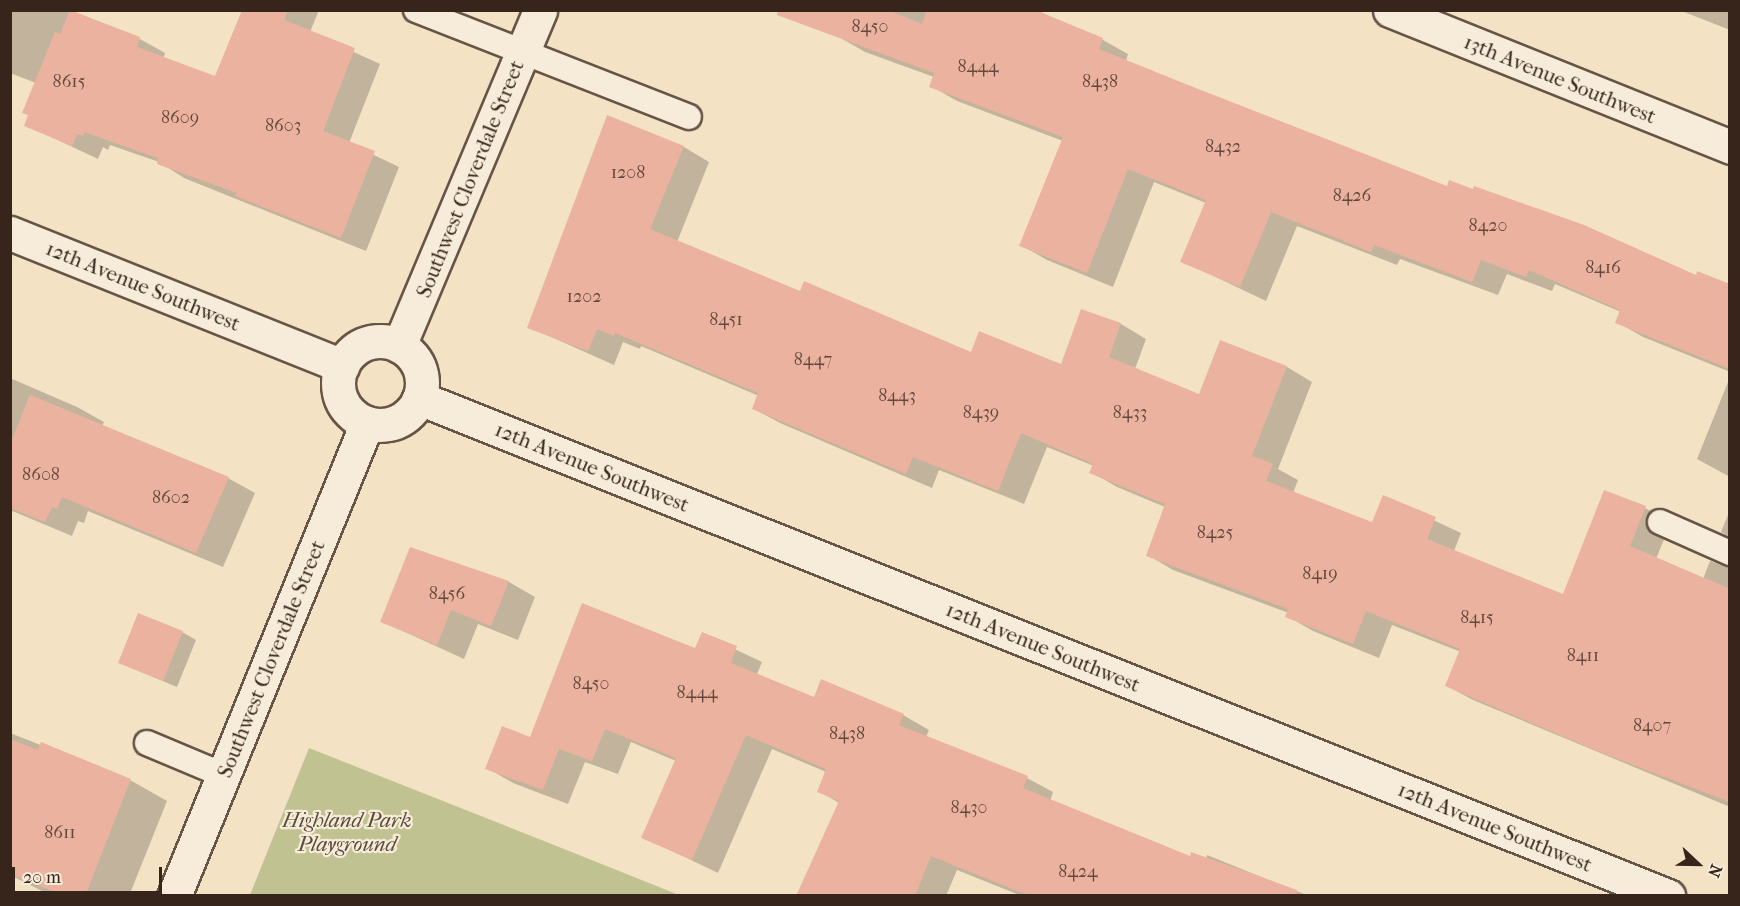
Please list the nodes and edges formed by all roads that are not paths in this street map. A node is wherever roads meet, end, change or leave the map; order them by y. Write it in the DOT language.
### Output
graph roads {
  1 [pos="416,10"];
  2 [pos="540,10"];
  3 [pos="1390,10"];
  4 [pos="521,53"];
  5 [pos="689,117"];
  6 [pos="1730,147"];
  7 [pos="10,233"];
  8 [pos="399,346"];
  9 [pos="342,366"];
  10 [pos="419,398"];
  11 [pos="367,423"];
  12 [pos="1660,522"];
  13 [pos="1730,553"];
  14 [pos="147,743"];
  15 [pos="223,775"];
  16 [pos="174,896"];
  17 [pos="1668,896"];
  1 -- 4 [label="lane"];
  2 -- 4 [label="street, Southwest Cloverdale Street"];
  3 -- 6 [label="street, 13th Avenue Southwest"];
  4 -- 5 [label="lane"];
  4 -- 8 [label="street, Southwest Cloverdale Street"];
  7 -- 9 [label="street, 12th Avenue Southwest"];
  8 -- 9 [label="street"];
  8 -- 10 [label="street"];
  9 -- 11 [label="street"];
  10 -- 11 [label="street"];
  10 -- 17 [label="street, 12th Avenue Southwest"];
  11 -- 15 [label="street, Southwest Cloverdale Street"];
  12 -- 13 [label="lane"];
  14 -- 15 [label="lane"];
  15 -- 16 [label="street, Southwest Cloverdale Street"];
}
